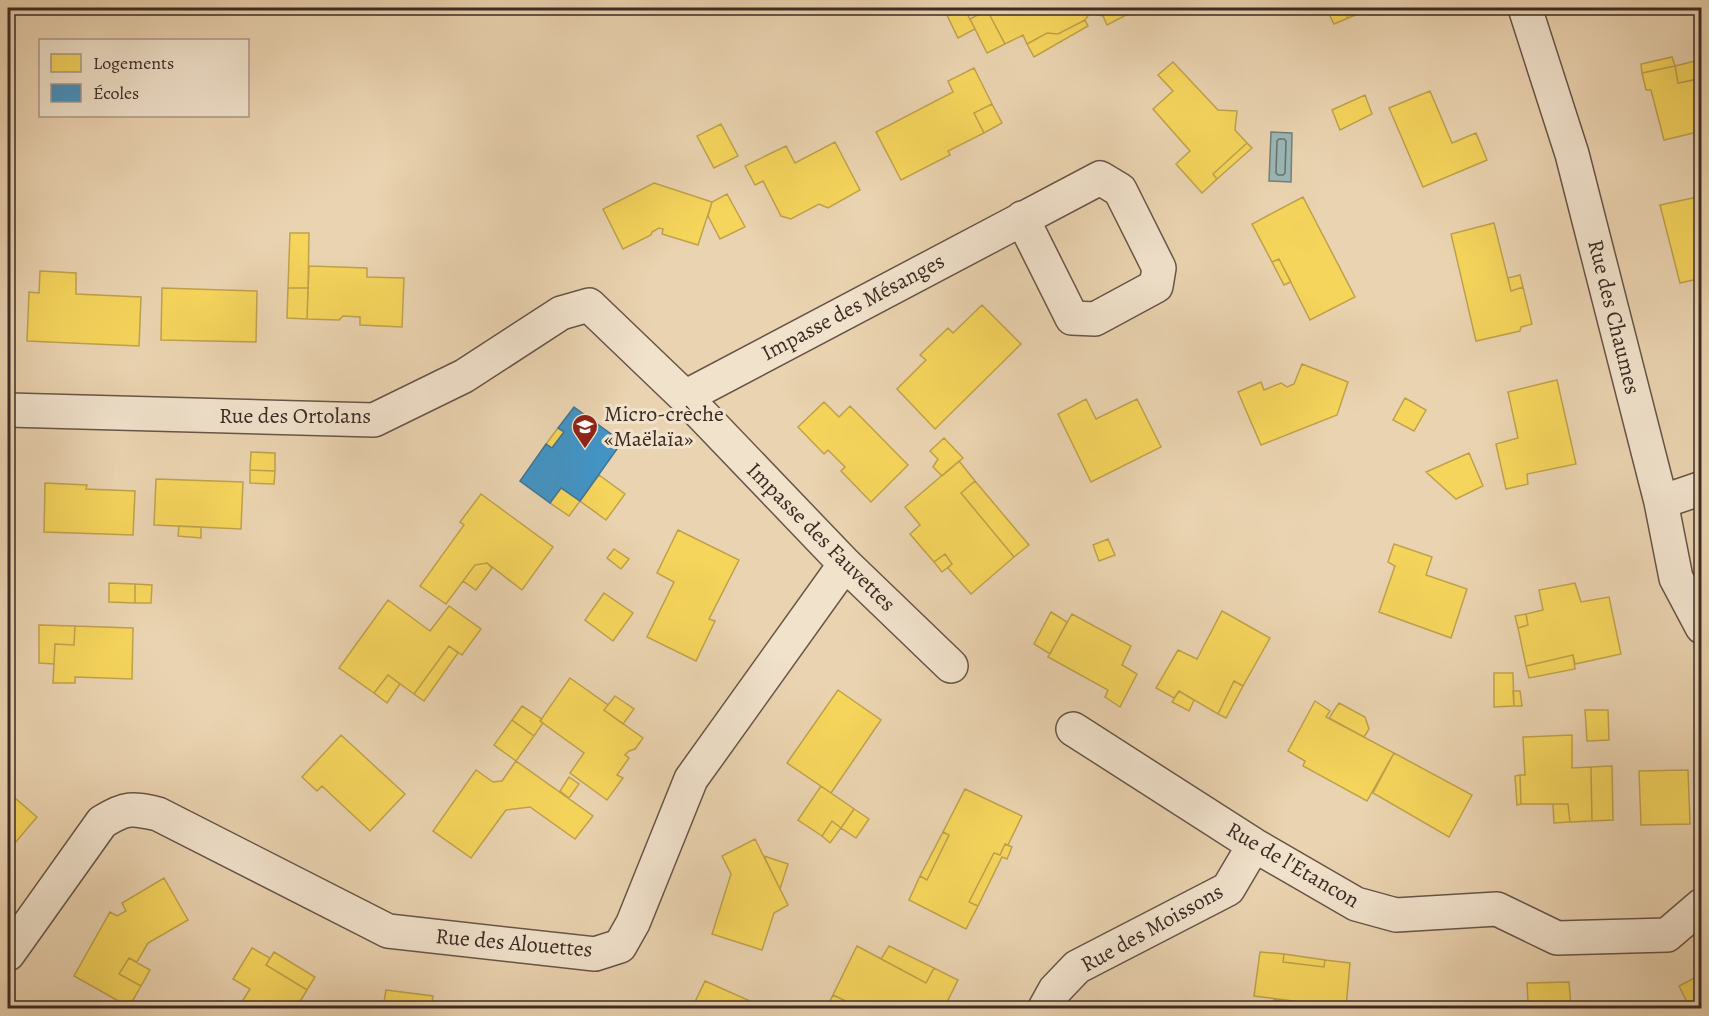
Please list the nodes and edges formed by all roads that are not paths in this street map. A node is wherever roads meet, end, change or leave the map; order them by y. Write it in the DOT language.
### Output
graph roads {
  1 [pos="1524,8"];
  2 [pos="1022,218"];
  3 [pos="589,306"];
  4 [pos="685,397"];
  5 [pos="8,410"];
  6 [pos="1701,488"];
  7 [pos="1661,502"];
  8 [pos="845,564"];
  9 [pos="1701,627"];
  10 [pos="951,666"];
  11 [pos="1072,729"];
  12 [pos="1254,845"];
  13 [pos="1701,904"];
  14 [pos="8,954"];
  15 [pos="1045,1008"];
  1 -- 7 [label="street, Rue des Chaumes"];
  2 -- 2 [label="street, Impasse des Mésanges"];
  2 -- 4 [label="street, Impasse des Mésanges"];
  3 -- 4 [label="street, Impasse des Fauvettes"];
  3 -- 5 [label="street, Rue des Ortolans"];
  4 -- 8 [label="street, Impasse des Fauvettes"];
  6 -- 7 [label="street"];
  7 -- 9 [label="street, Rue des Chaumes"];
  8 -- 10 [label="street, Impasse des Fauvettes"];
  8 -- 14 [label="street, Rue des Alouettes"];
  11 -- 12 [label="street, Rue de l'Etancon"];
  12 -- 13 [label="street, Rue de l'Etancon"];
  12 -- 15 [label="street, Rue des Moissons"];
}
